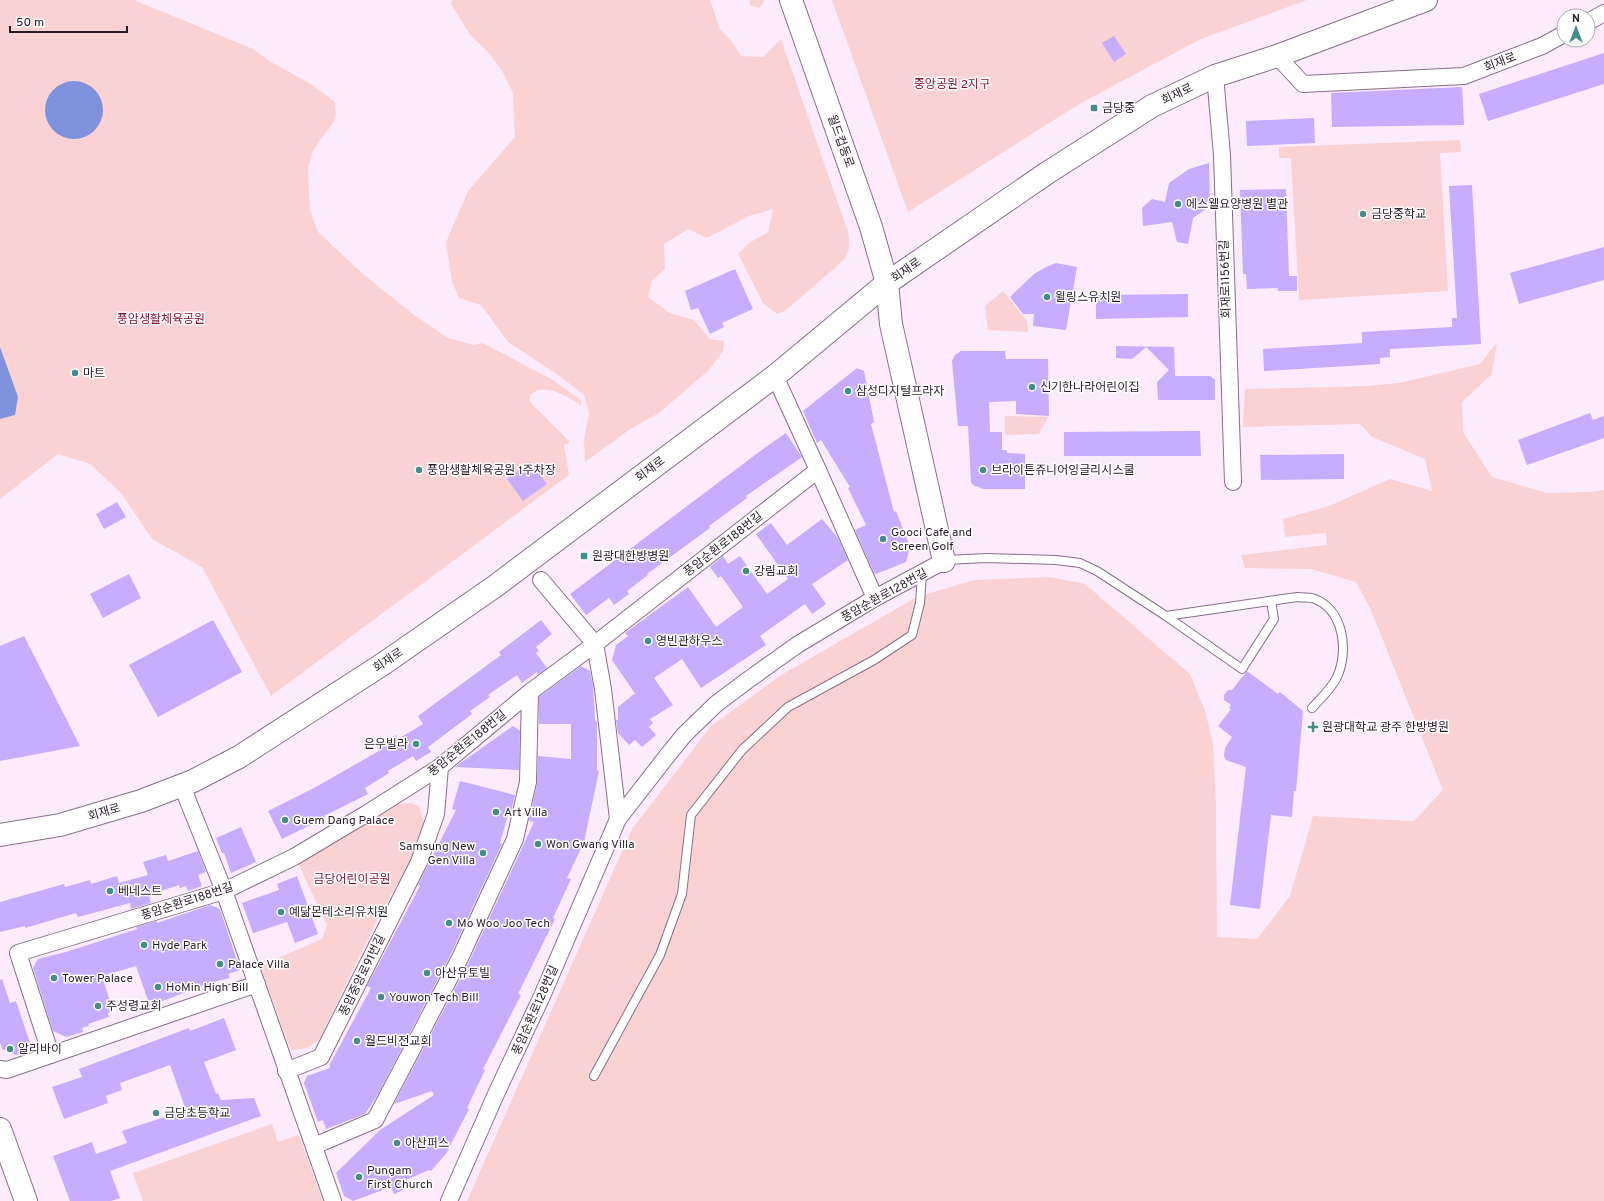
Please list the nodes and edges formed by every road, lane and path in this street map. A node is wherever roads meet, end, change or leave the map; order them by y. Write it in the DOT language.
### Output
graph roads {
  1 [pos="791,0"];
  2 [pos="1426,0"];
  3 [pos="1556,38"];
  4 [pos="1277,56"];
  5 [pos="1215,76"];
  6 [pos="887,283"];
  7 [pos="775,376"];
  8 [pos="818,470"];
  9 [pos="1232,482"];
  10 [pos="944,560"];
  11 [pos="922,574"];
  12 [pos="541,580"];
  13 [pos="876,598"];
  14 [pos="1271,601"];
  15 [pos="1166,616"];
  16 [pos="595,644"];
  17 [pos="530,692"];
  18 [pos="1312,708"];
  19 [pos="440,766"];
  20 [pos="182,786"];
  21 [pos="618,819"];
  22 [pos="0,835"];
  23 [pos="224,891"];
  24 [pos="257,984"];
  25 [pos="51,1055"];
  26 [pos="0,1069"];
  27 [pos="286,1071"];
  28 [pos="594,1076"];
  29 [pos="0,1129"];
  30 [pos="314,1146"];
  31 [pos="26,1201"];
  32 [pos="333,1201"];
  33 [pos="449,1201"];
  1 -- 6 [label="main road, 월드컵동로"];
  2 -- 4 [label="main road, 회재로"];
  3 -- 4 [label="street, 회재로"];
  4 -- 5 [label="main road, 회재로"];
  5 -- 6 [label="main road, 회재로"];
  5 -- 9 [label="street, 회재로1156번길"];
  6 -- 7 [label="main road, 회재로"];
  6 -- 10 [label="main road"];
  7 -- 8 [label="street"];
  7 -- 20 [label="main road, 회재로"];
  8 -- 13 [label="street"];
  8 -- 16 [label="street, 풍암순환로188번길"];
  10 -- 11 [label="street, 풍암순환로128번길"];
  10 -- 15 [label="lane"];
  11 -- 13 [label="street, 풍암순환로128번길"];
  11 -- 28 [label="lane"];
  12 -- 16 [label="street"];
  13 -- 21 [label="street, 풍암순환로128번길"];
  14 -- 15 [label="lane"];
  14 -- 15 [label="lane"];
  14 -- 18 [label="lane"];
  16 -- 17 [label="street, 풍암순환로188번길"];
  16 -- 21 [label="street, 풍암순환로128번길"];
  17 -- 19 [label="street, 풍암순환로188번길"];
  17 -- 30 [label="street"];
  19 -- 23 [label="street, 풍암순환로188번길"];
  19 -- 27 [label="street, 풍암중앙로91번길"];
  20 -- 22 [label="main road, 회재로"];
  20 -- 23 [label="street"];
  21 -- 33 [label="street, 풍암순환로128번길"];
  23 -- 24 [label="street"];
  23 -- 25 [label="street, 풍암순환로188번길"];
  24 -- 25 [label="street"];
  24 -- 27 [label="street"];
  25 -- 26 [label="street"];
  27 -- 30 [label="street"];
  29 -- 31 [label="main road"];
  30 -- 32 [label="street"];
}
